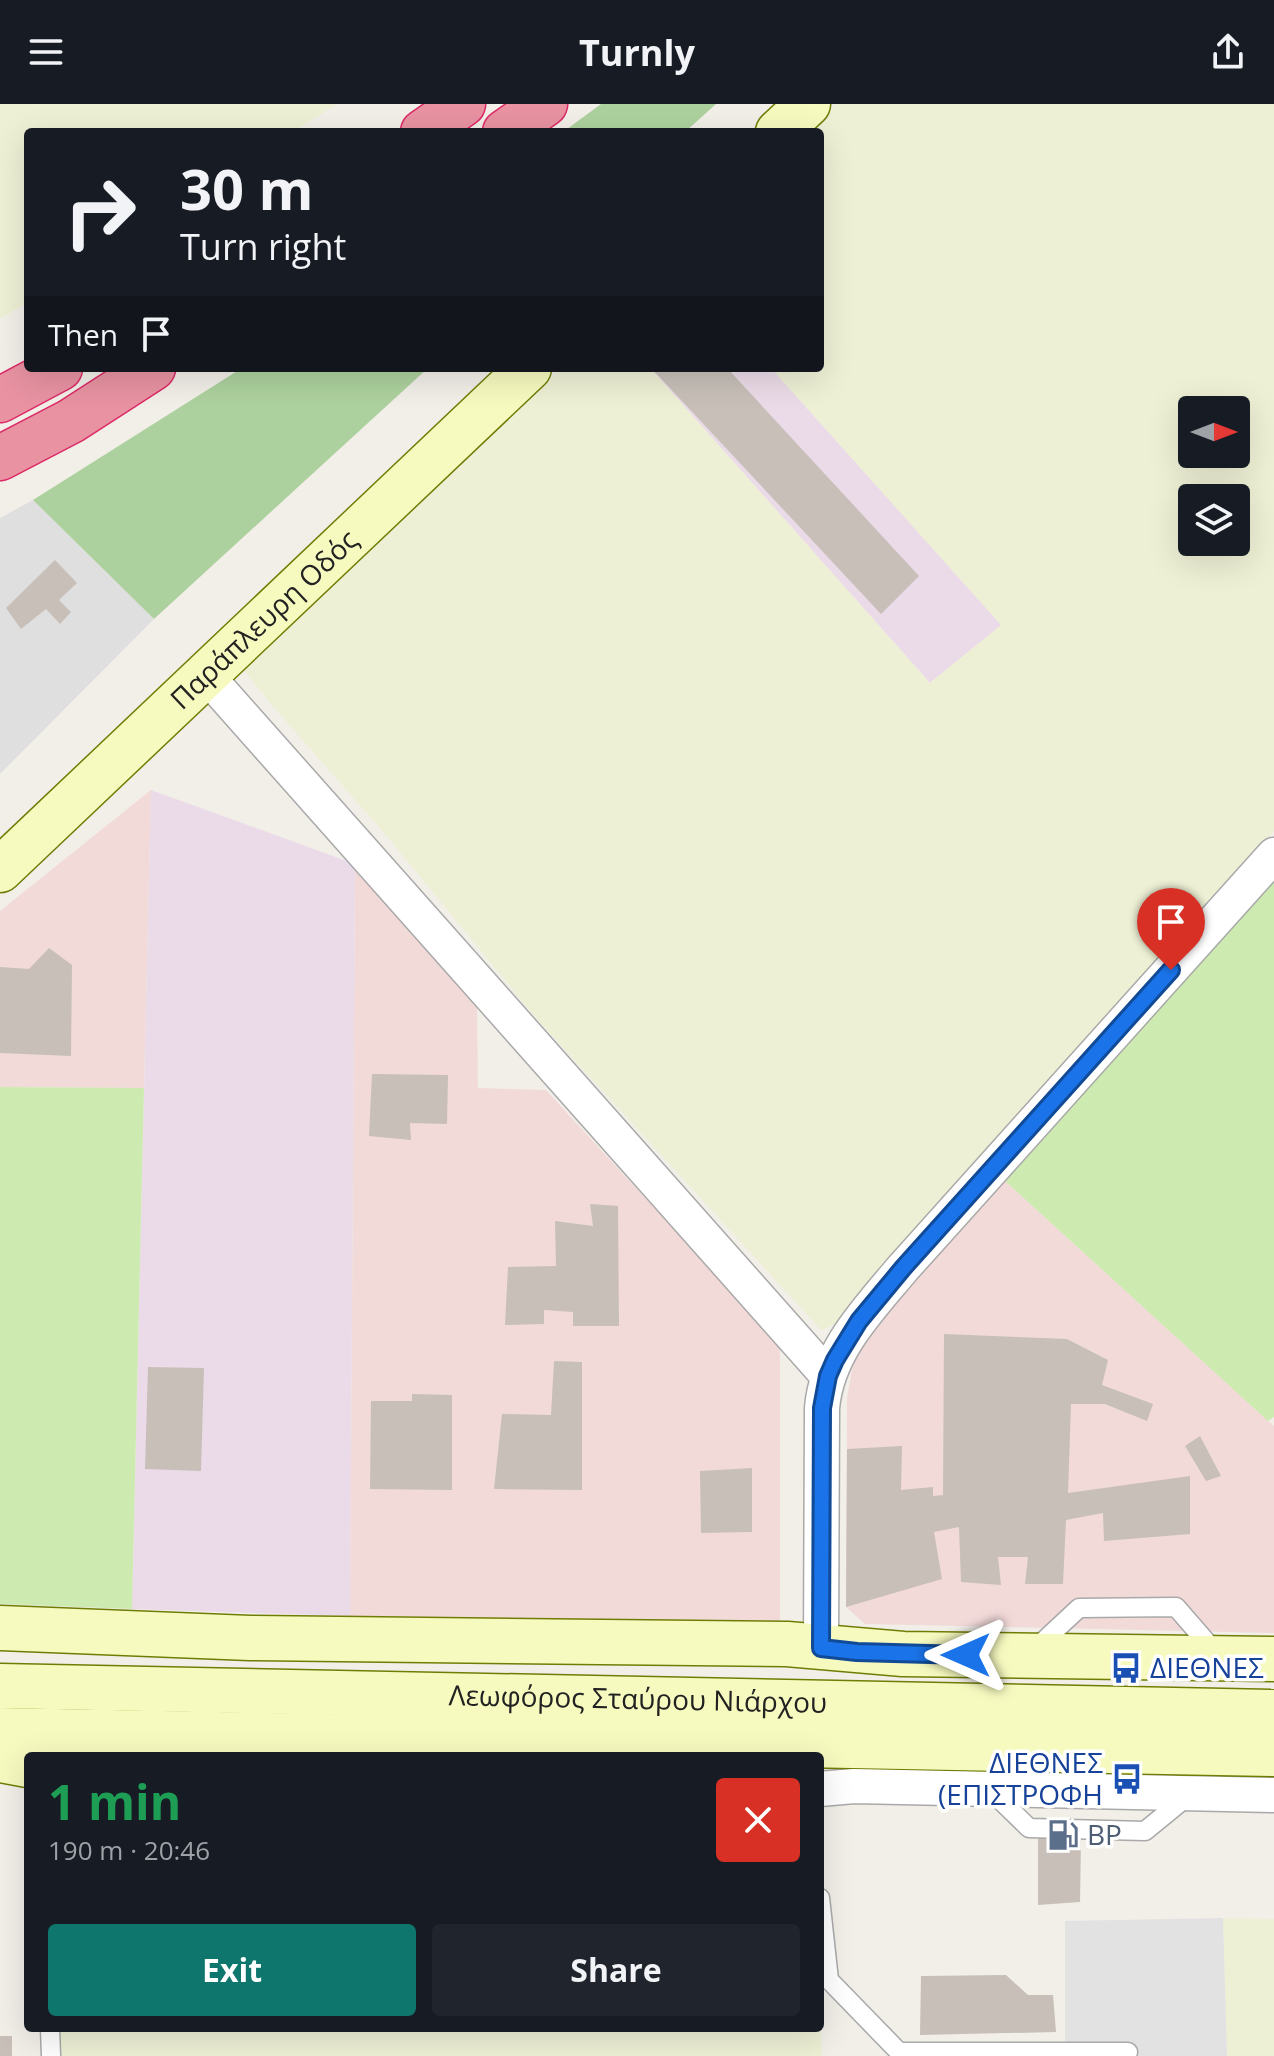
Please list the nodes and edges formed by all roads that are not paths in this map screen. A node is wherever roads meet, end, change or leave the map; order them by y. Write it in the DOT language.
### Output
graph roads {
  1 [pos="463,104"];
  2 [pos="545,104"];
  3 [pos="808,104"];
  4 [pos="429,128"];
  5 [pos="511,128"];
  6 [pos="782,128"];
  7 [pos="52,372"];
  8 [pos="147,372"];
  9 [pos="525,372"];
  10 [pos="0,400"];
  11 [pos="0,458"];
  12 [pos="206,675"];
  13 [pos="1274,855"];
  14 [pos="0,870"];
  15 [pos="828,1376"];
  16 [pos="0,1628"];
  17 [pos="821,1648"];
  18 [pos="1274,1659"];
  19 [pos="0,1686"];
  20 [pos="770,1701"];
  21 [pos="1274,1712"];
  22 [pos="0,1730"];
  23 [pos="684,1749"];
  24 [pos="1274,1754"];
  25 [pos="0,1760"];
  26 [pos="24,1767"];
  27 [pos="24,1769"];
  28 [pos="0,1777"];
  29 [pos="824,1789"];
  30 [pos="1274,1795"];
  31 [pos="824,1934"];
  32 [pos="50,2032"];
  33 [pos="1128,2052"];
  34 [pos="51,2056"];
  1 -- 4 [label="highway"];
  2 -- 5 [label="highway"];
  3 -- 6 [label="main road"];
  7 -- 10 [label="highway"];
  8 -- 11 [label="highway"];
  9 -- 12 [label="main road, Παράπλευρη Οδός"];
  12 -- 14 [label="main road, Παράπλευρη Οδός"];
  12 -- 15 [label="street"];
  13 -- 15 [label="street"];
  15 -- 17 [label="street"];
  16 -- 17 [label="main road"];
  17 -- 18 [label="main road"];
  17 -- 20 [label="main road"];
  19 -- 20 [label="main road, Λεωφόρος Σταύρου Νιάρχου"];
  20 -- 21 [label="main road, Λεωφόρος Σταύρου Νιάρχου"];
  22 -- 23 [label="main road, Λεωφόρος Σταύρου Νιάρχου"];
  23 -- 24 [label="main road, Λεωφόρος Σταύρου Νιάρχου"];
  25 -- 26 [label="main road"];
  27 -- 28 [label="street"];
  29 -- 30 [label="street"];
  31 -- 33 [label="lane"];
  32 -- 34 [label="lane"];
}
